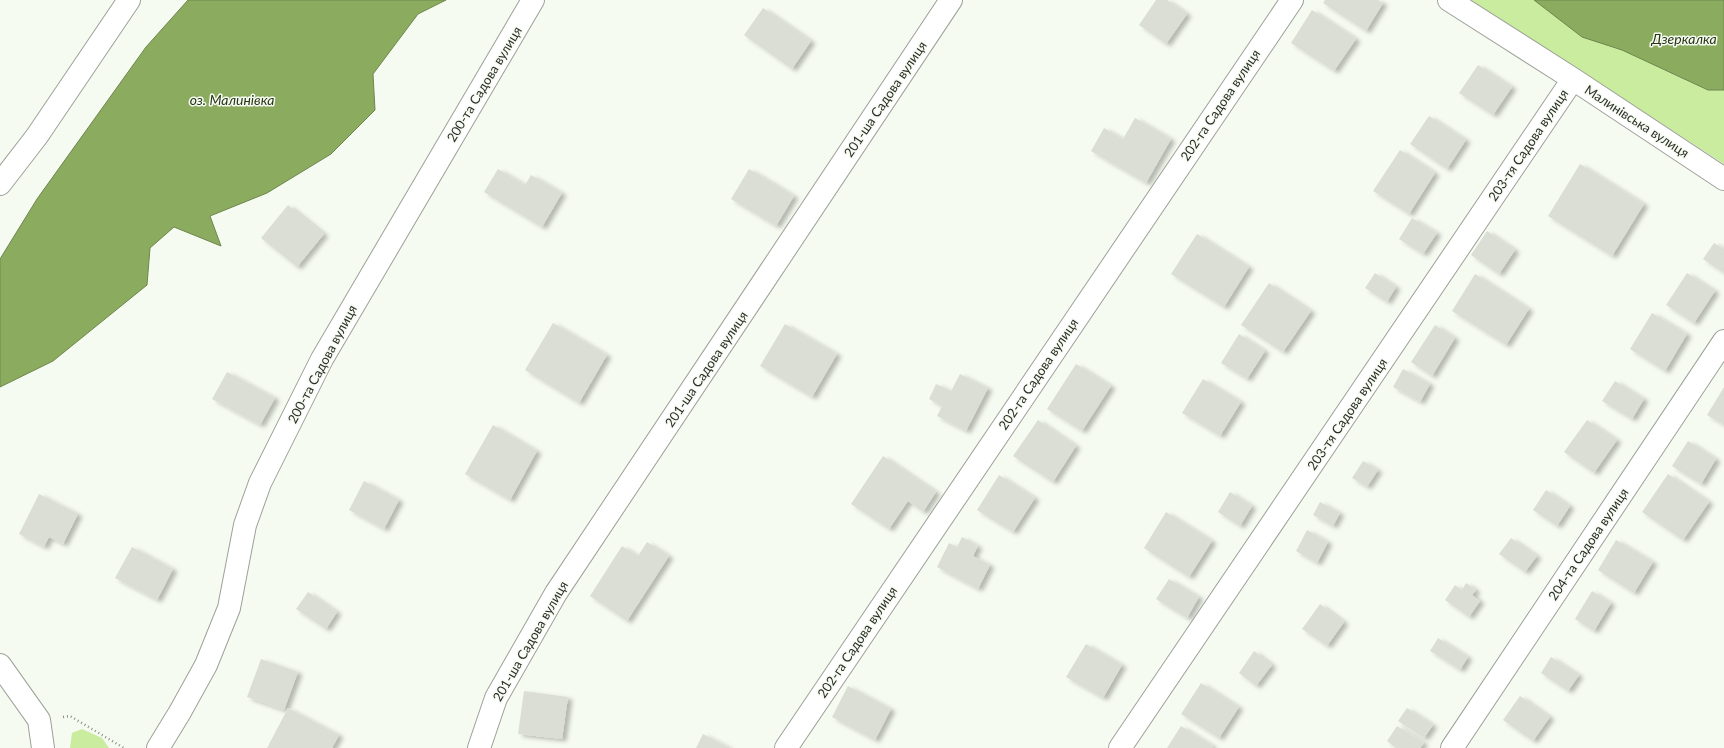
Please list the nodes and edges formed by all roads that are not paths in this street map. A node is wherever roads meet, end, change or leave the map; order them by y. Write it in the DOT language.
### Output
graph roads {
  1 [pos="129,0"];
  2 [pos="533,0"];
  3 [pos="951,0"];
  4 [pos="1292,0"];
  5 [pos="1449,0"];
  6 [pos="1573,79"];
  7 [pos="1724,179"];
  8 [pos="0,184"];
  9 [pos="1724,341"];
  10 [pos="0,665"];
  11 [pos="44,748"];
  12 [pos="158,748"];
  13 [pos="479,748"];
  14 [pos="786,748"];
  15 [pos="1120,748"];
  16 [pos="1452,748"];
  1 -- 8 [label="street"];
  2 -- 12 [label="street, 200-та Садова вулиця"];
  3 -- 13 [label="street, 201-ша Садова вулиця"];
  4 -- 14 [label="street, 202-га Садова вулиця"];
  5 -- 6 [label="street, Малинівська вулиця"];
  6 -- 7 [label="street, Малинівська вулиця"];
  6 -- 15 [label="street, 203-тя Садова вулиця"];
  9 -- 16 [label="street, 204-та Садова вулиця"];
  10 -- 11 [label="street"];
}
